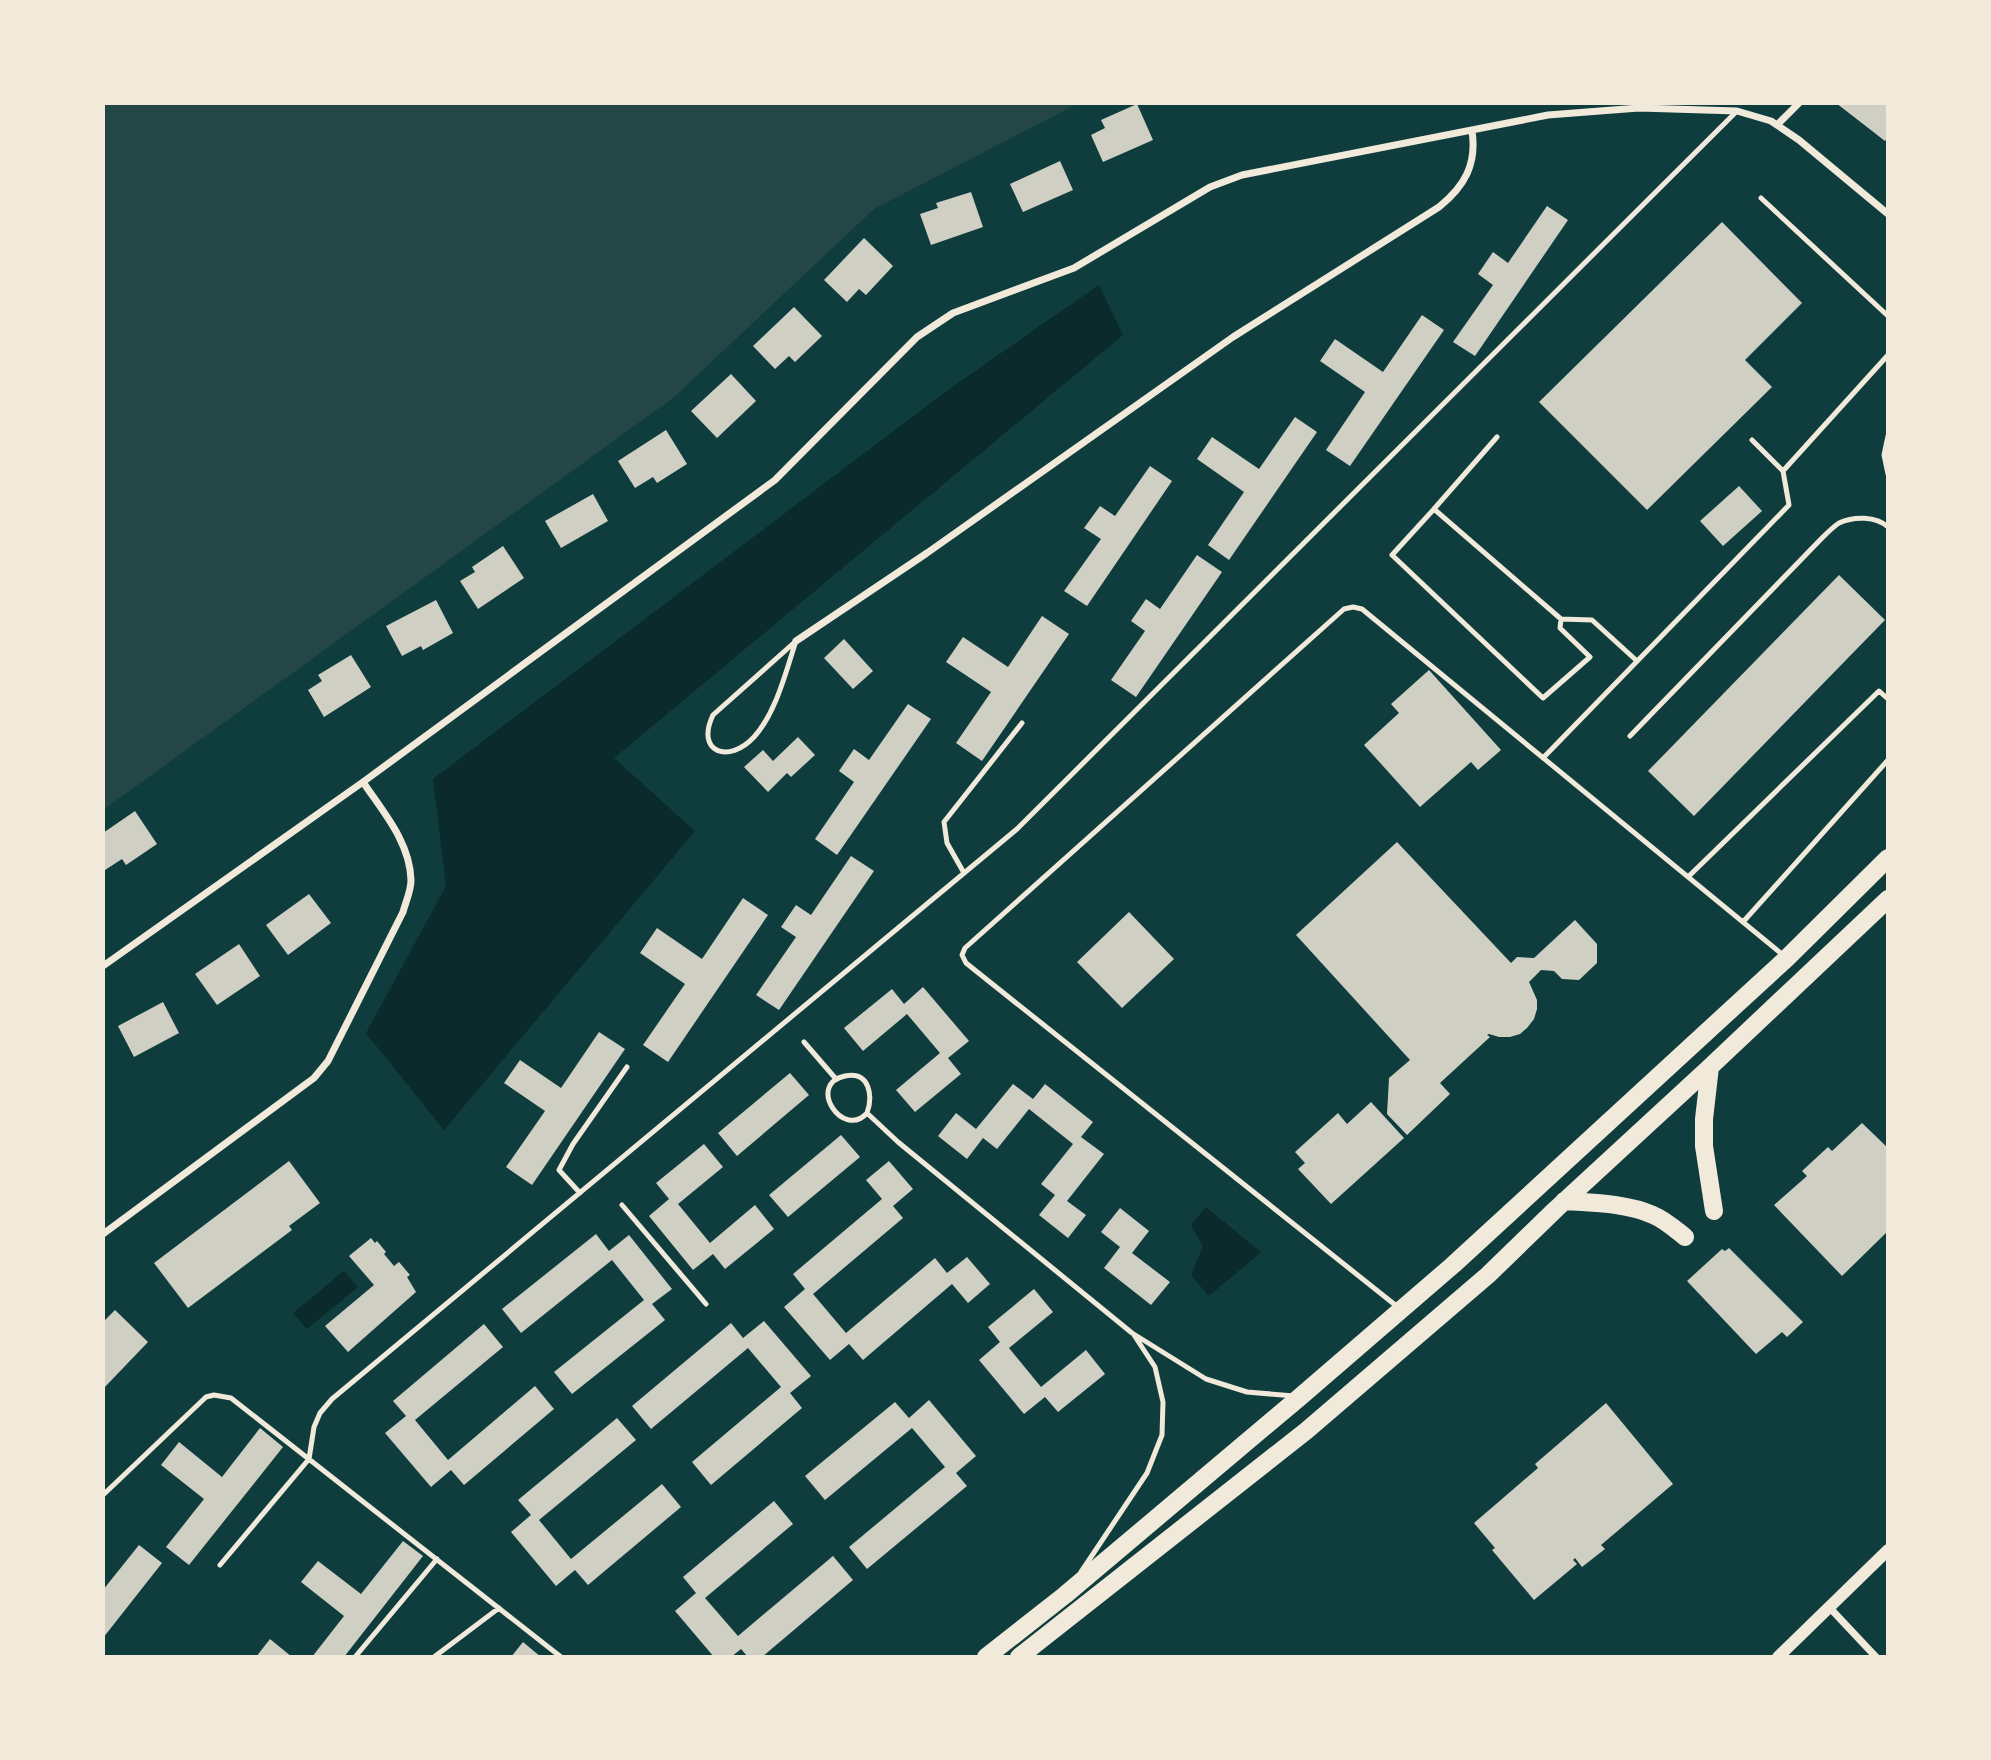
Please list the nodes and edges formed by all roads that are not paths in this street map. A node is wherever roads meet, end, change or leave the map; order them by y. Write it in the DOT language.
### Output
graph roads {
  1 [pos="1579,103"];
  2 [pos="1799,103"];
  3 [pos="1716,106"];
  4 [pos="1737,110"];
  5 [pos="1576,113"];
  6 [pos="1777,125"];
  7 [pos="1472,131"];
  8 [pos="1761,198"];
  9 [pos="1888,214"];
  10 [pos="1888,316"];
  11 [pos="1888,355"];
  12 [pos="1888,436"];
  13 [pos="1497,438"];
  14 [pos="1752,440"];
  15 [pos="1783,471"];
  16 [pos="1888,474"];
  17 [pos="1434,509"];
  18 [pos="1888,527"];
  19 [pos="1561,619"];
  20 [pos="796,641"];
  21 [pos="1637,661"];
  22 [pos="1888,699"];
  23 [pos="1022,723"];
  24 [pos="1630,736"];
  25 [pos="1543,758"];
  26 [pos="1888,760"];
  27 [pos="363,782"];
  28 [pos="1888,858"];
  29 [pos="964,873"];
  30 [pos="1688,877"];
  31 [pos="1888,899"];
  32 [pos="1888,917"];
  33 [pos="1866,919"];
  34 [pos="1743,922"];
  35 [pos="1787,958"];
  36 [pos="103,966"];
  37 [pos="804,1042"];
  38 [pos="627,1067"];
  39 [pos="1710,1067"];
  40 [pos="836,1079"];
  41 [pos="867,1113"];
  42 [pos="579,1193"];
  43 [pos="1564,1201"];
  44 [pos="622,1205"];
  45 [pos="1714,1211"];
  46 [pos="103,1234"];
  47 [pos="1685,1237"];
  48 [pos="706,1304"];
  49 [pos="1401,1310"];
  50 [pos="1132,1333"];
  51 [pos="1300,1397"];
  52 [pos="309,1459"];
  53 [pos="103,1494"];
  54 [pos="1888,1550"];
  55 [pos="437,1559"];
  56 [pos="220,1565"];
  57 [pos="1065,1595"];
  58 [pos="1829,1607"];
  59 [pos="499,1608"];
  60 [pos="355,1657"];
  61 [pos="434,1657"];
  62 [pos="561,1657"];
  63 [pos="986,1657"];
  64 [pos="1019,1657"];
  65 [pos="1778,1657"];
  66 [pos="1876,1657"];
  1 -- 5 [label="lane"];
  2 -- 6 [label="street"];
  3 -- 4 [label="street"];
  3 -- 5 [label="street"];
  4 -- 6 [label="street"];
  4 -- 29 [label="lane"];
  5 -- 7 [label="street"];
  6 -- 9 [label="street"];
  7 -- 20 [label="street"];
  7 -- 27 [label="street"];
  8 -- 10 [label="lane"];
  11 -- 15 [label="lane"];
  12 -- 16 [label="lane"];
  13 -- 17 [label="lane"];
  14 -- 15 [label="lane"];
  15 -- 21 [label="lane"];
  17 -- 19 [label="lane"];
  17 -- 19 [label="lane"];
  18 -- 24 [label="lane"];
  19 -- 21 [label="lane"];
  20 -- 20 [label="lane"];
  21 -- 25 [label="lane"];
  22 -- 30 [label="lane"];
  23 -- 29 [label="lane"];
  25 -- 30 [label="lane"];
  25 -- 49 [label="lane"];
  26 -- 34 [label="lane"];
  27 -- 36 [label="street"];
  27 -- 46 [label="street"];
  28 -- 35 [label="highway"];
  29 -- 42 [label="lane"];
  30 -- 34 [label="lane"];
  31 -- 33 [label="highway"];
  32 -- 33 [label="highway"];
  33 -- 39 [label="highway"];
  34 -- 35 [label="lane"];
  35 -- 49 [label="highway"];
  37 -- 40 [label="lane"];
  38 -- 42 [label="lane"];
  39 -- 43 [label="highway"];
  39 -- 45 [label="highway"];
  40 -- 41 [label="lane"];
  40 -- 41 [label="lane"];
  41 -- 50 [label="lane"];
  42 -- 52 [label="lane"];
  43 -- 47 [label="highway"];
  43 -- 64 [label="highway"];
  44 -- 48 [label="lane"];
  49 -- 51 [label="highway"];
  50 -- 51 [label="lane"];
  50 -- 57 [label="lane"];
  51 -- 57 [label="highway"];
  52 -- 53 [label="lane"];
  52 -- 55 [label="lane"];
  52 -- 56 [label="lane"];
  54 -- 58 [label="street"];
  55 -- 59 [label="lane"];
  55 -- 60 [label="lane"];
  57 -- 63 [label="highway"];
  58 -- 65 [label="street"];
  58 -- 66 [label="street"];
  59 -- 61 [label="lane"];
  59 -- 62 [label="lane"];
}
